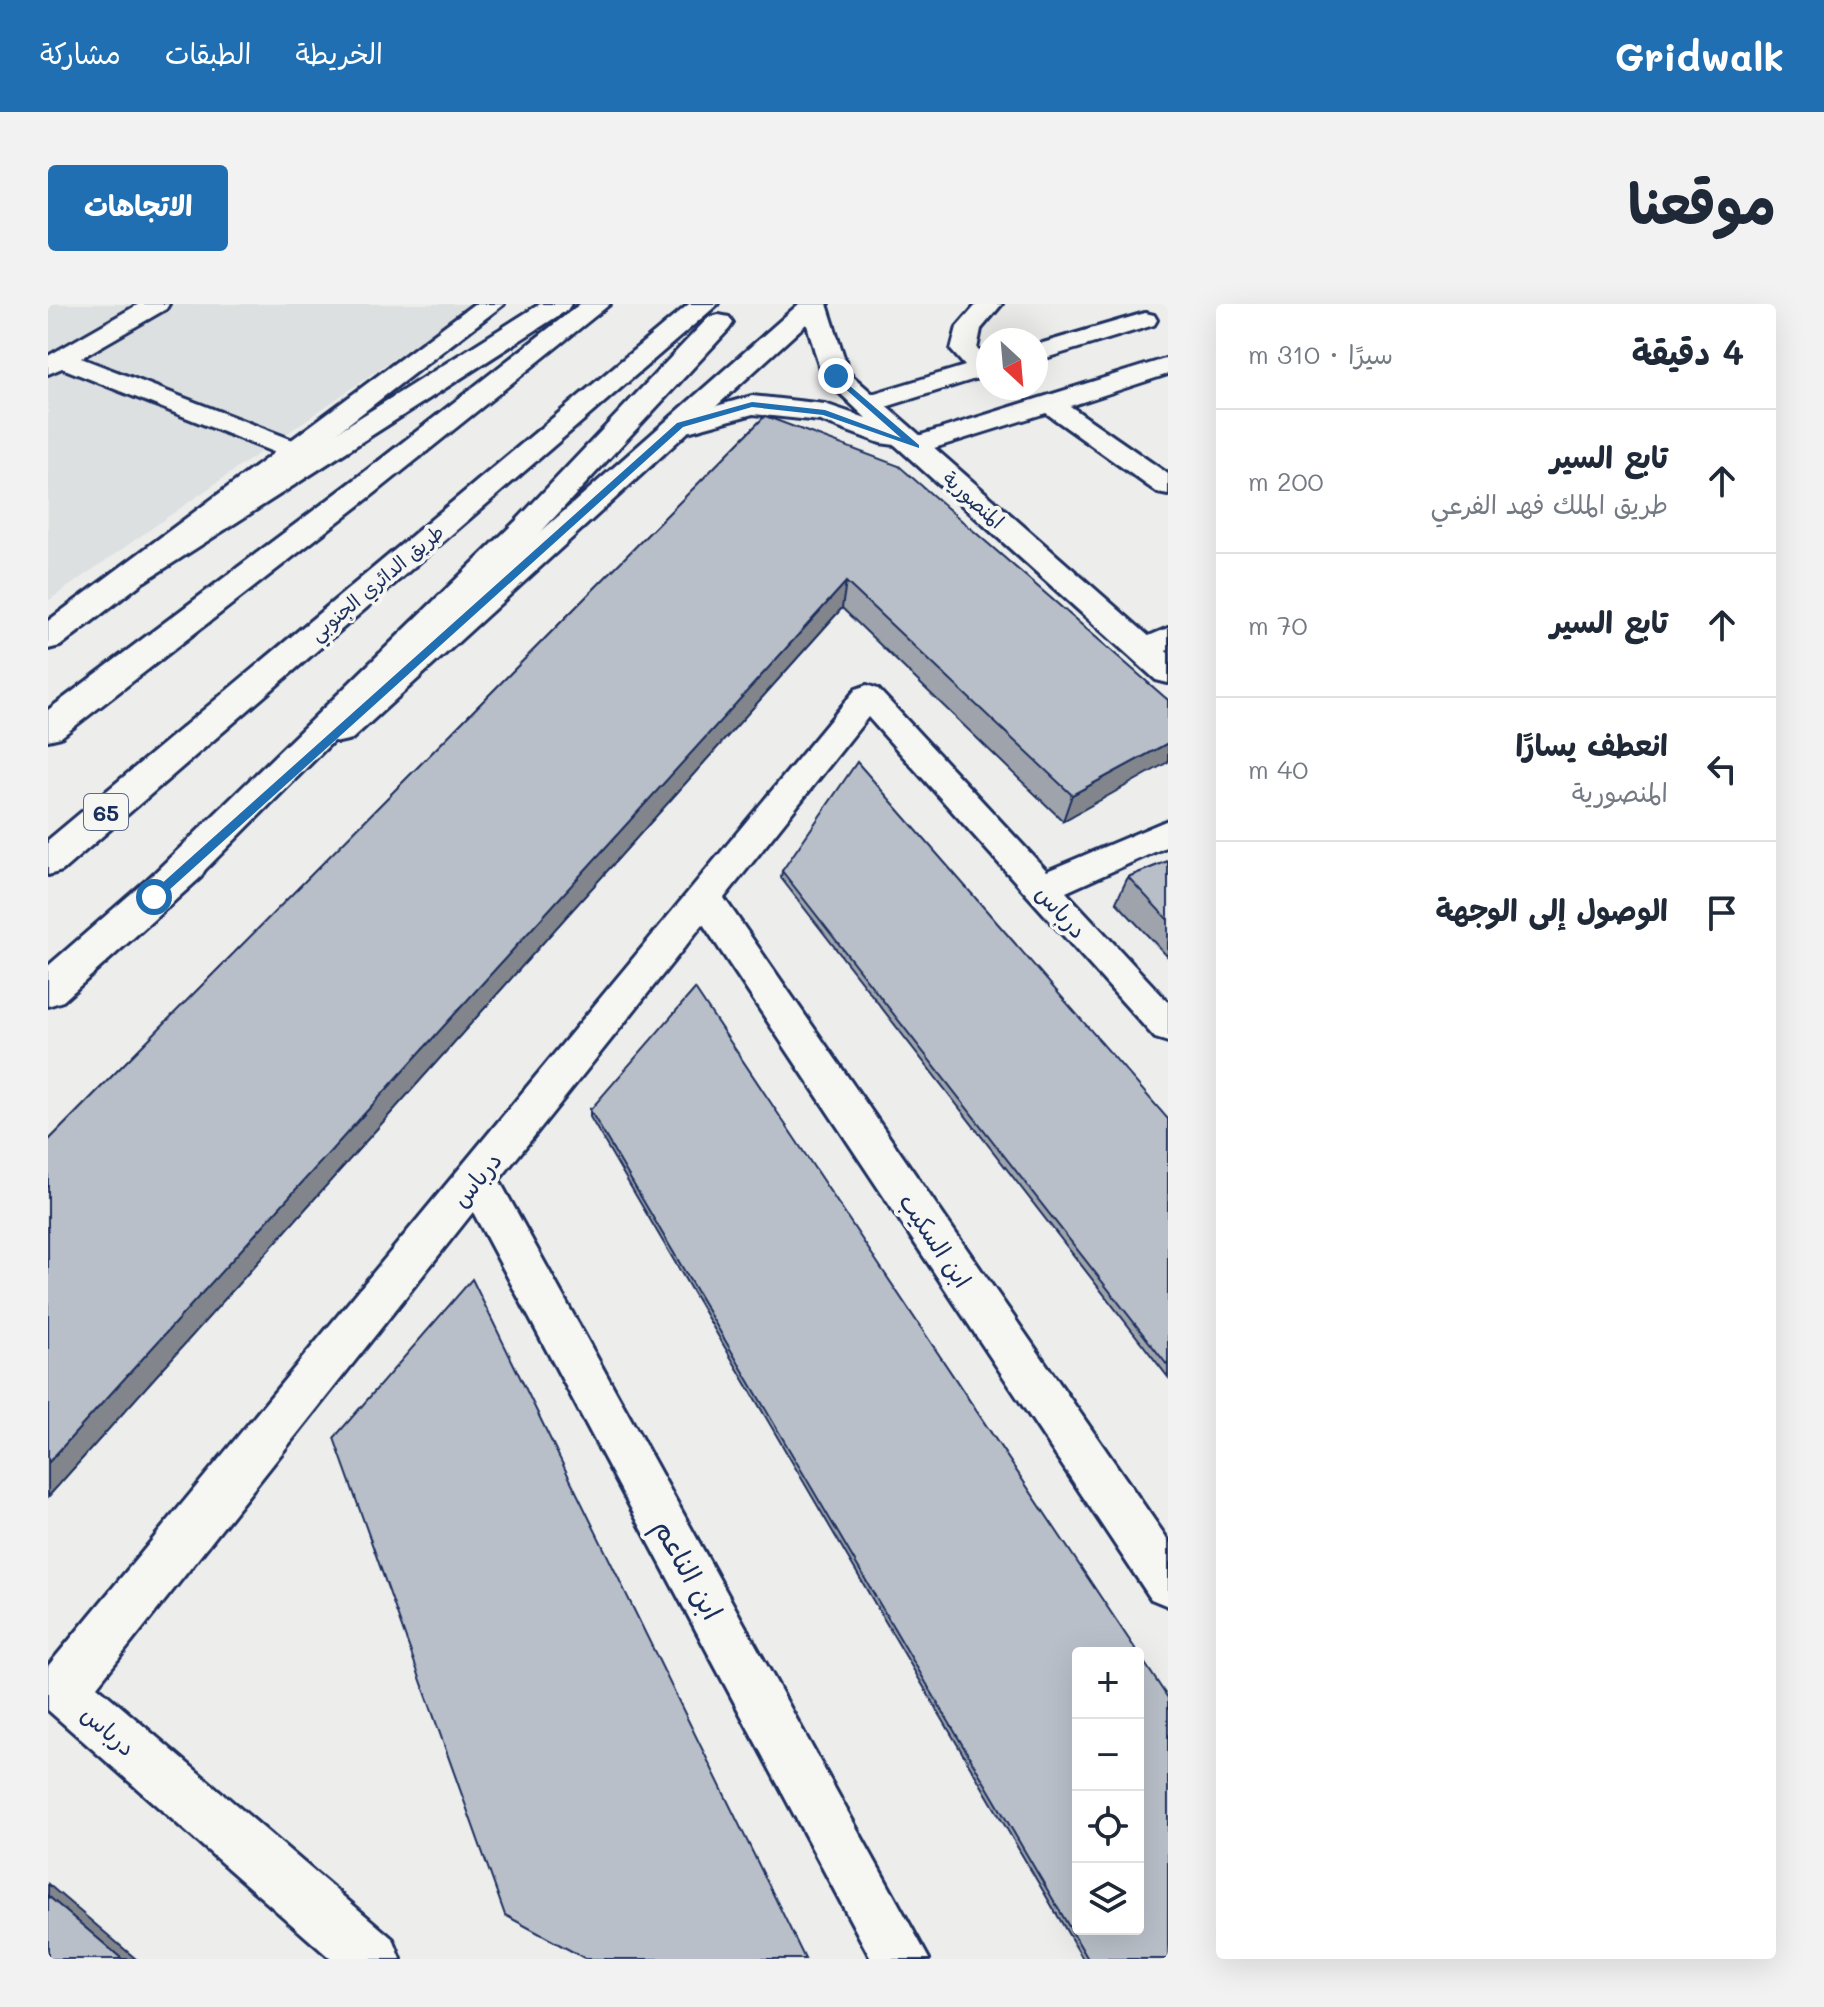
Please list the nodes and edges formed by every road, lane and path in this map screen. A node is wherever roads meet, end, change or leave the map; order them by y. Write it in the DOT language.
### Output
graph roads {
  1 [pos="157,304"];
  2 [pos="491,304"];
  3 [pos="558,304"];
  4 [pos="597,304"];
  5 [pos="705,304"];
  6 [pos="735,304"];
  7 [pos="814,304"];
  8 [pos="990,304"];
  9 [pos="1118,304"];
  10 [pos="1145,320"];
  11 [pos="1168,334"];
  12 [pos="1048,349"];
  13 [pos="976,360"];
  14 [pos="54,362"];
  15 [pos="1168,366"];
  16 [pos="976,371"];
  17 [pos="867,404"];
  18 [pos="1050,404"];
  19 [pos="680,425"];
  20 [pos="915,446"];
  21 [pos="296,451"];
  22 [pos="1165,482"];
  23 [pos="134,574"];
  24 [pos="48,638"];
  25 [pos="1156,644"];
  26 [pos="1168,672"];
  27 [pos="60,719"];
  28 [pos="1168,832"];
  29 [pos="48,861"];
  30 [pos="1042,888"];
  31 [pos="154,897"];
  32 [pos="704,897"];
  33 [pos="48,990"];
  34 [pos="1168,1027"];
  35 [pos="476,1178"];
  36 [pos="1168,1582"];
  37 [pos="373,1959"];
  38 [pos="901,1959"];
  1 -- 14 [label="street"];
  2 -- 21 [label="main road"];
  3 -- 23 [label="main road"];
  4 -- 27 [label="main road"];
  5 -- 29 [label="main road, طريق الدائري الجنوبي / 65"];
  6 -- 31 [label="main road"];
  7 -- 17 [label="main road, المنصورية"];
  7 -- 19 [label="main road"];
  8 -- 13 [label="street"];
  9 -- 10 [label="street"];
  10 -- 11 [label="street"];
  10 -- 12 [label="street"];
  14 -- 21 [label="street"];
  15 -- 18 [label="street"];
  16 -- 17 [label="street"];
  17 -- 20 [label="main road, المنصورية"];
  18 -- 20 [label="street"];
  18 -- 22 [label="street"];
  19 -- 20 [label="main road"];
  19 -- 31 [label="main road"];
  20 -- 25 [label="main road, المنصورية"];
  21 -- 23 [label="main road"];
  23 -- 24 [label="main road"];
  25 -- 26 [label="main road, المنصورية"];
  28 -- 30 [label="street"];
  30 -- 32 [label="street, درباس"];
  30 -- 34 [label="street, درباس"];
  31 -- 33 [label="main road"];
  32 -- 35 [label="street, درباس"];
  32 -- 36 [label="street, ابن السكيب"];
  35 -- 37 [label="street, درباس"];
  35 -- 38 [label="street, ابن الناعم"];
}
